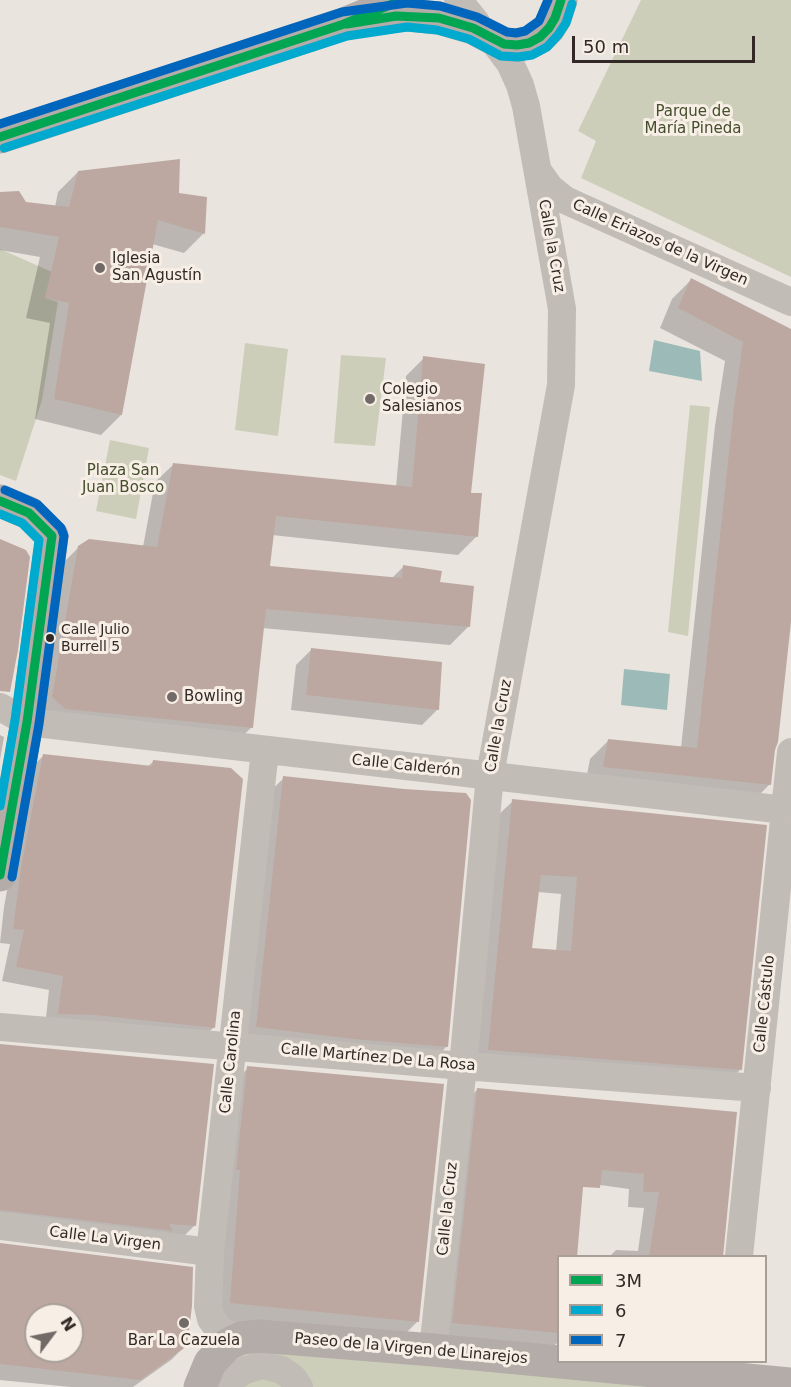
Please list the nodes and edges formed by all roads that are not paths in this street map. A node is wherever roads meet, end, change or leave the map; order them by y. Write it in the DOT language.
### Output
graph roads {
  1 [pos="402,0"];
  2 [pos="559,2"];
  3 [pos="476,19"];
  4 [pos="344,24"];
  5 [pos="540,37"];
  6 [pos="526,106"];
  7 [pos="0,137"];
  8 [pos="538,171"];
  9 [pos="791,302"];
  10 [pos="0,501"];
  11 [pos="14,715"];
  12 [pos="266,750"];
  13 [pos="791,752"];
  14 [pos="490,774"];
  15 [pos="785,810"];
  16 [pos="0,875"];
  17 [pos="0,1027"];
  18 [pos="232,1046"];
  19 [pos="464,1066"];
  20 [pos="757,1088"];
  21 [pos="0,1226"];
  22 [pos="210,1252"];
  23 [pos="739,1255"];
  24 [pos="259,1336"];
  25 [pos="227,1345"];
  26 [pos="433,1350"];
  27 [pos="557,1358"];
  28 [pos="624,1363"];
  29 [pos="727,1370"];
  30 [pos="295,1372"];
  31 [pos="791,1384"];
  32 [pos="178,1387"];
  33 [pos="200,1387"];
  34 [pos="227,1387"];
  1 -- 4 [label="main road"];
  2 -- 5 [label="main road"];
  3 -- 4 [label="main road"];
  3 -- 5 [label="main road"];
  3 -- 6 [label="street, Calle la Cruz"];
  4 -- 7 [label="main road"];
  5 -- 6 [label="street, Calle la Cruz"];
  6 -- 8 [label="street, Calle la Cruz"];
  8 -- 9 [label="street, Calle Eriazos de la Virgen"];
  8 -- 14 [label="street, Calle la Cruz"];
  10 -- 11 [label="main road"];
  11 -- 12 [label="street, Calle Calderón"];
  11 -- 16 [label="main road"];
  12 -- 14 [label="street, Calle Calderón"];
  12 -- 18 [label="street, Calle Carolina"];
  13 -- 15 [label="street, Calle Cástulo"];
  14 -- 15 [label="street, Calle Calderón"];
  14 -- 19 [label="street, Calle la Cruz"];
  15 -- 20 [label="street, Calle Cástulo"];
  17 -- 18 [label="street, Calle Martínez De La Rosa"];
  18 -- 19 [label="street, Calle Martínez De La Rosa"];
  18 -- 22 [label="street, Calle Carolina"];
  19 -- 20 [label="street, Calle Martínez De La Rosa"];
  19 -- 26 [label="street, Calle la Cruz"];
  20 -- 23 [label="street, Calle Cástulo"];
  21 -- 22 [label="street, Calle La Virgen"];
  22 -- 24 [label="street, Calle Carolina"];
  24 -- 25 [label="main road, Paseo de la Virgen de Linarejos"];
  24 -- 26 [label="main road, Paseo de la Virgen de Linarejos"];
  25 -- 32 [label="main road"];
  25 -- 33 [label="main road"];
  26 -- 27 [label="main road, Paseo de la Virgen de Linarejos"];
  28 -- 29 [label="main road, Paseo de la Virgen de Linarejos"];
  29 -- 31 [label="main road, Paseo de la Virgen de Linarejos"];
  30 -- 34 [label="street"];
}
